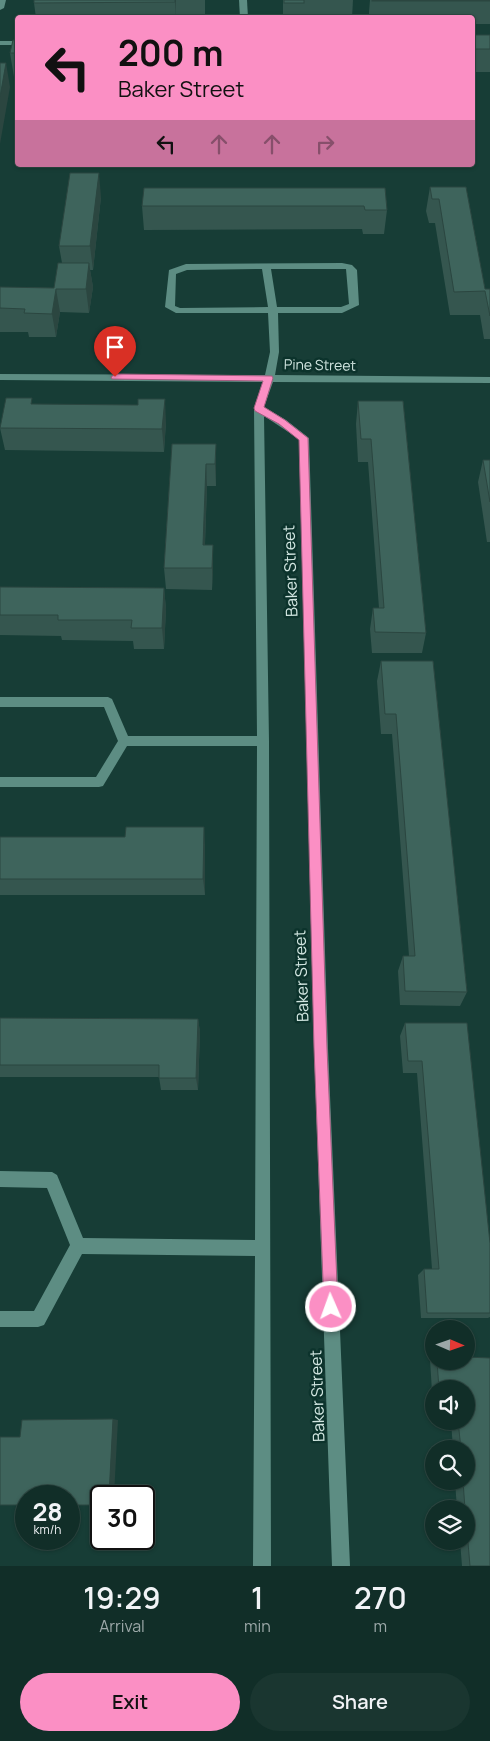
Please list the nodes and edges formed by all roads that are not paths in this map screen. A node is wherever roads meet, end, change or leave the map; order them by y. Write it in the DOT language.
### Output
graph roads {
  1 [pos="2,0"];
  2 [pos="244,0"];
  3 [pos="0,8"];
  4 [pos="244,15"];
  5 [pos="0,43"];
  6 [pos="15,43"];
  7 [pos="266,266"];
  8 [pos="272,310"];
  9 [pos="0,377"];
  10 [pos="269,378"];
  11 [pos="490,380"];
  12 [pos="259,408"];
  13 [pos="0,702"];
  14 [pos="124,741"];
  15 [pos="263,741"];
  16 [pos="0,782"];
  17 [pos="0,1179"];
  18 [pos="78,1246"];
  19 [pos="262,1248"];
  20 [pos="0,1319"];
  21 [pos="262,1566"];
  22 [pos="341,1566"];
  1 -- 3 [label="street"];
  2 -- 4 [label="street"];
  5 -- 6 [label="street"];
  7 -- 8 [label="street, Baker Street"];
  7 -- 8 [label="street"];
  7 -- 8 [label="street"];
  8 -- 10 [label="street, Baker Street"];
  9 -- 10 [label="street, Pine Street"];
  10 -- 11 [label="street, Pine Street"];
  10 -- 12 [label="street, Baker Street"];
  12 -- 15 [label="street, Baker Street"];
  12 -- 22 [label="street, Baker Street"];
  13 -- 14 [label="street"];
  14 -- 15 [label="street"];
  14 -- 16 [label="street"];
  15 -- 19 [label="street, Baker Street"];
  17 -- 18 [label="street"];
  18 -- 19 [label="street"];
  18 -- 20 [label="street"];
  19 -- 21 [label="street, Baker Street"];
}
